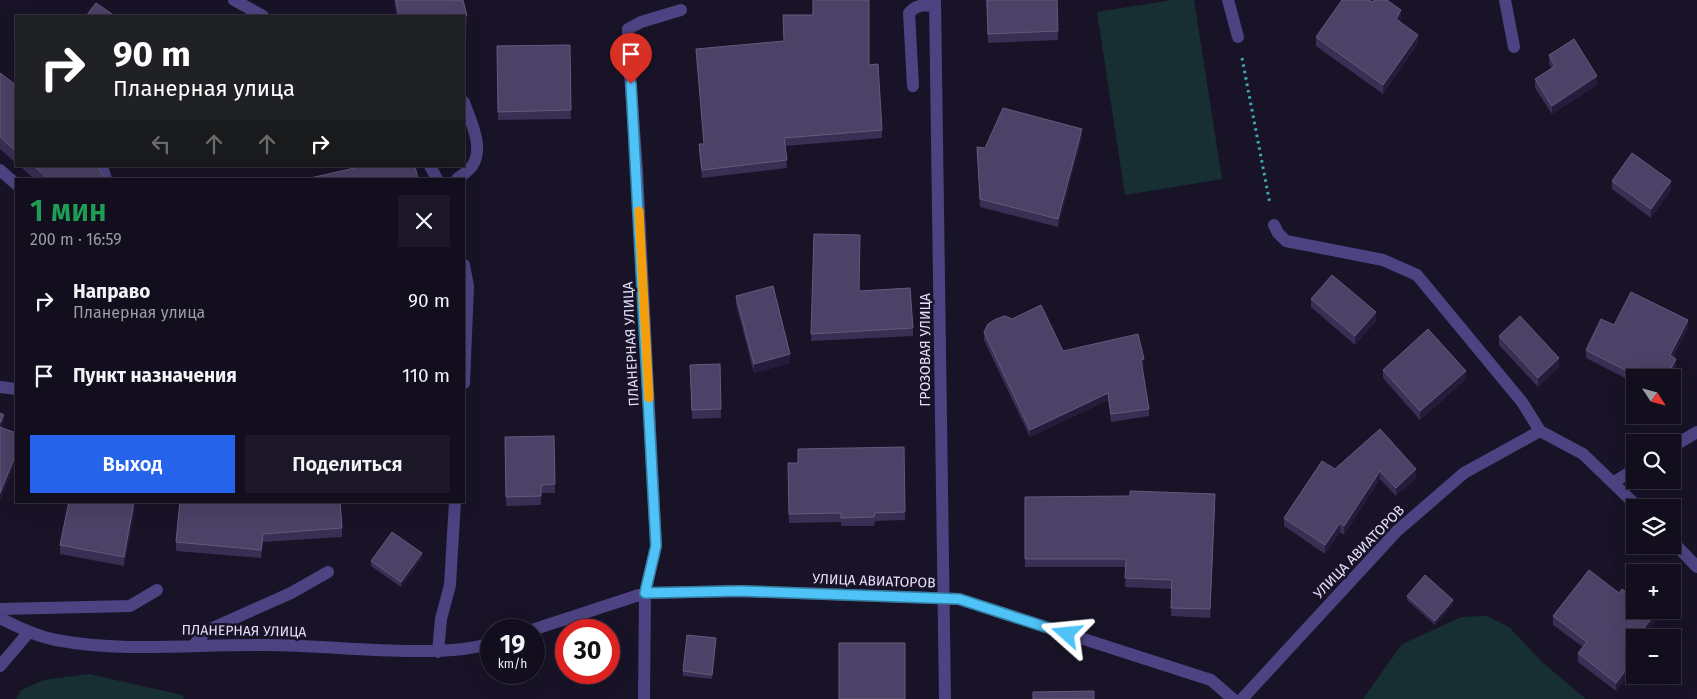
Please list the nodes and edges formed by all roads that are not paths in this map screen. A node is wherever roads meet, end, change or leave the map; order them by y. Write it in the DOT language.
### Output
graph roads {
  1 [pos="234,0"];
  2 [pos="1228,0"];
  3 [pos="1505,0"];
  4 [pos="935,3"];
  5 [pos="682,10"];
  6 [pos="261,15"];
  7 [pos="1238,37"];
  8 [pos="1514,47"];
  9 [pos="913,86"];
  10 [pos="465,105"];
  11 [pos="0,170"];
  12 [pos="458,178"];
  13 [pos="15,183"];
  14 [pos="1274,225"];
  15 [pos="465,270"];
  16 [pos="465,359"];
  17 [pos="0,387"];
  18 [pos="15,389"];
  19 [pos="1540,431"];
  20 [pos="1697,432"];
  21 [pos="1681,442"];
  22 [pos="1626,475"];
  23 [pos="1614,482"];
  24 [pos="1630,499"];
  25 [pos="455,503"];
  26 [pos="1681,551"];
  27 [pos="1697,567"];
  28 [pos="328,572"];
  29 [pos="157,590"];
  30 [pos="645,593"];
  31 [pos="942,598"];
  32 [pos="0,609"];
  33 [pos="0,618"];
  34 [pos="545,626"];
  35 [pos="29,632"];
  36 [pos="194,645"];
  37 [pos="480,645"];
  38 [pos="438,652"];
  39 [pos="0,666"];
  40 [pos="644,699"];
  41 [pos="945,699"];
  42 [pos="1233,699"];
  43 [pos="1242,699"];
  1 -- 6 [label="street"];
  2 -- 7 [label="street"];
  3 -- 8 [label="street"];
  4 -- 9 [label="street"];
  4 -- 31 [label="street, ГРОЗОВАЯ УЛИЦА"];
  5 -- 30 [label="street, ПЛАНЕРНАЯ УЛИЦА"];
  10 -- 12 [label="street"];
  11 -- 13 [label="street"];
  14 -- 19 [label="street"];
  15 -- 16 [label="street"];
  17 -- 18 [label="street"];
  19 -- 23 [label="street"];
  19 -- 43 [label="street, УЛИЦА АВИАТОРОВ"];
  20 -- 21 [label="street"];
  22 -- 23 [label="street"];
  23 -- 24 [label="street"];
  25 -- 38 [label="street"];
  26 -- 27 [label="street"];
  28 -- 36 [label="street"];
  29 -- 32 [label="street"];
  30 -- 31 [label="street, УЛИЦА АВИАТОРОВ"];
  30 -- 34 [label="street"];
  30 -- 40 [label="street"];
  31 -- 41 [label="street, ГРОЗОВАЯ УЛИЦА"];
  31 -- 42 [label="street, УЛИЦА АВИАТОРОВ"];
  33 -- 35 [label="street, ПЛАНЕРНАЯ УЛИЦА"];
  35 -- 36 [label="street, ПЛАНЕРНАЯ УЛИЦА"];
  35 -- 39 [label="street"];
  36 -- 38 [label="street, ПЛАНЕРНАЯ УЛИЦА"];
  37 -- 38 [label="street, ПЛАНЕРНАЯ УЛИЦА"];
}
